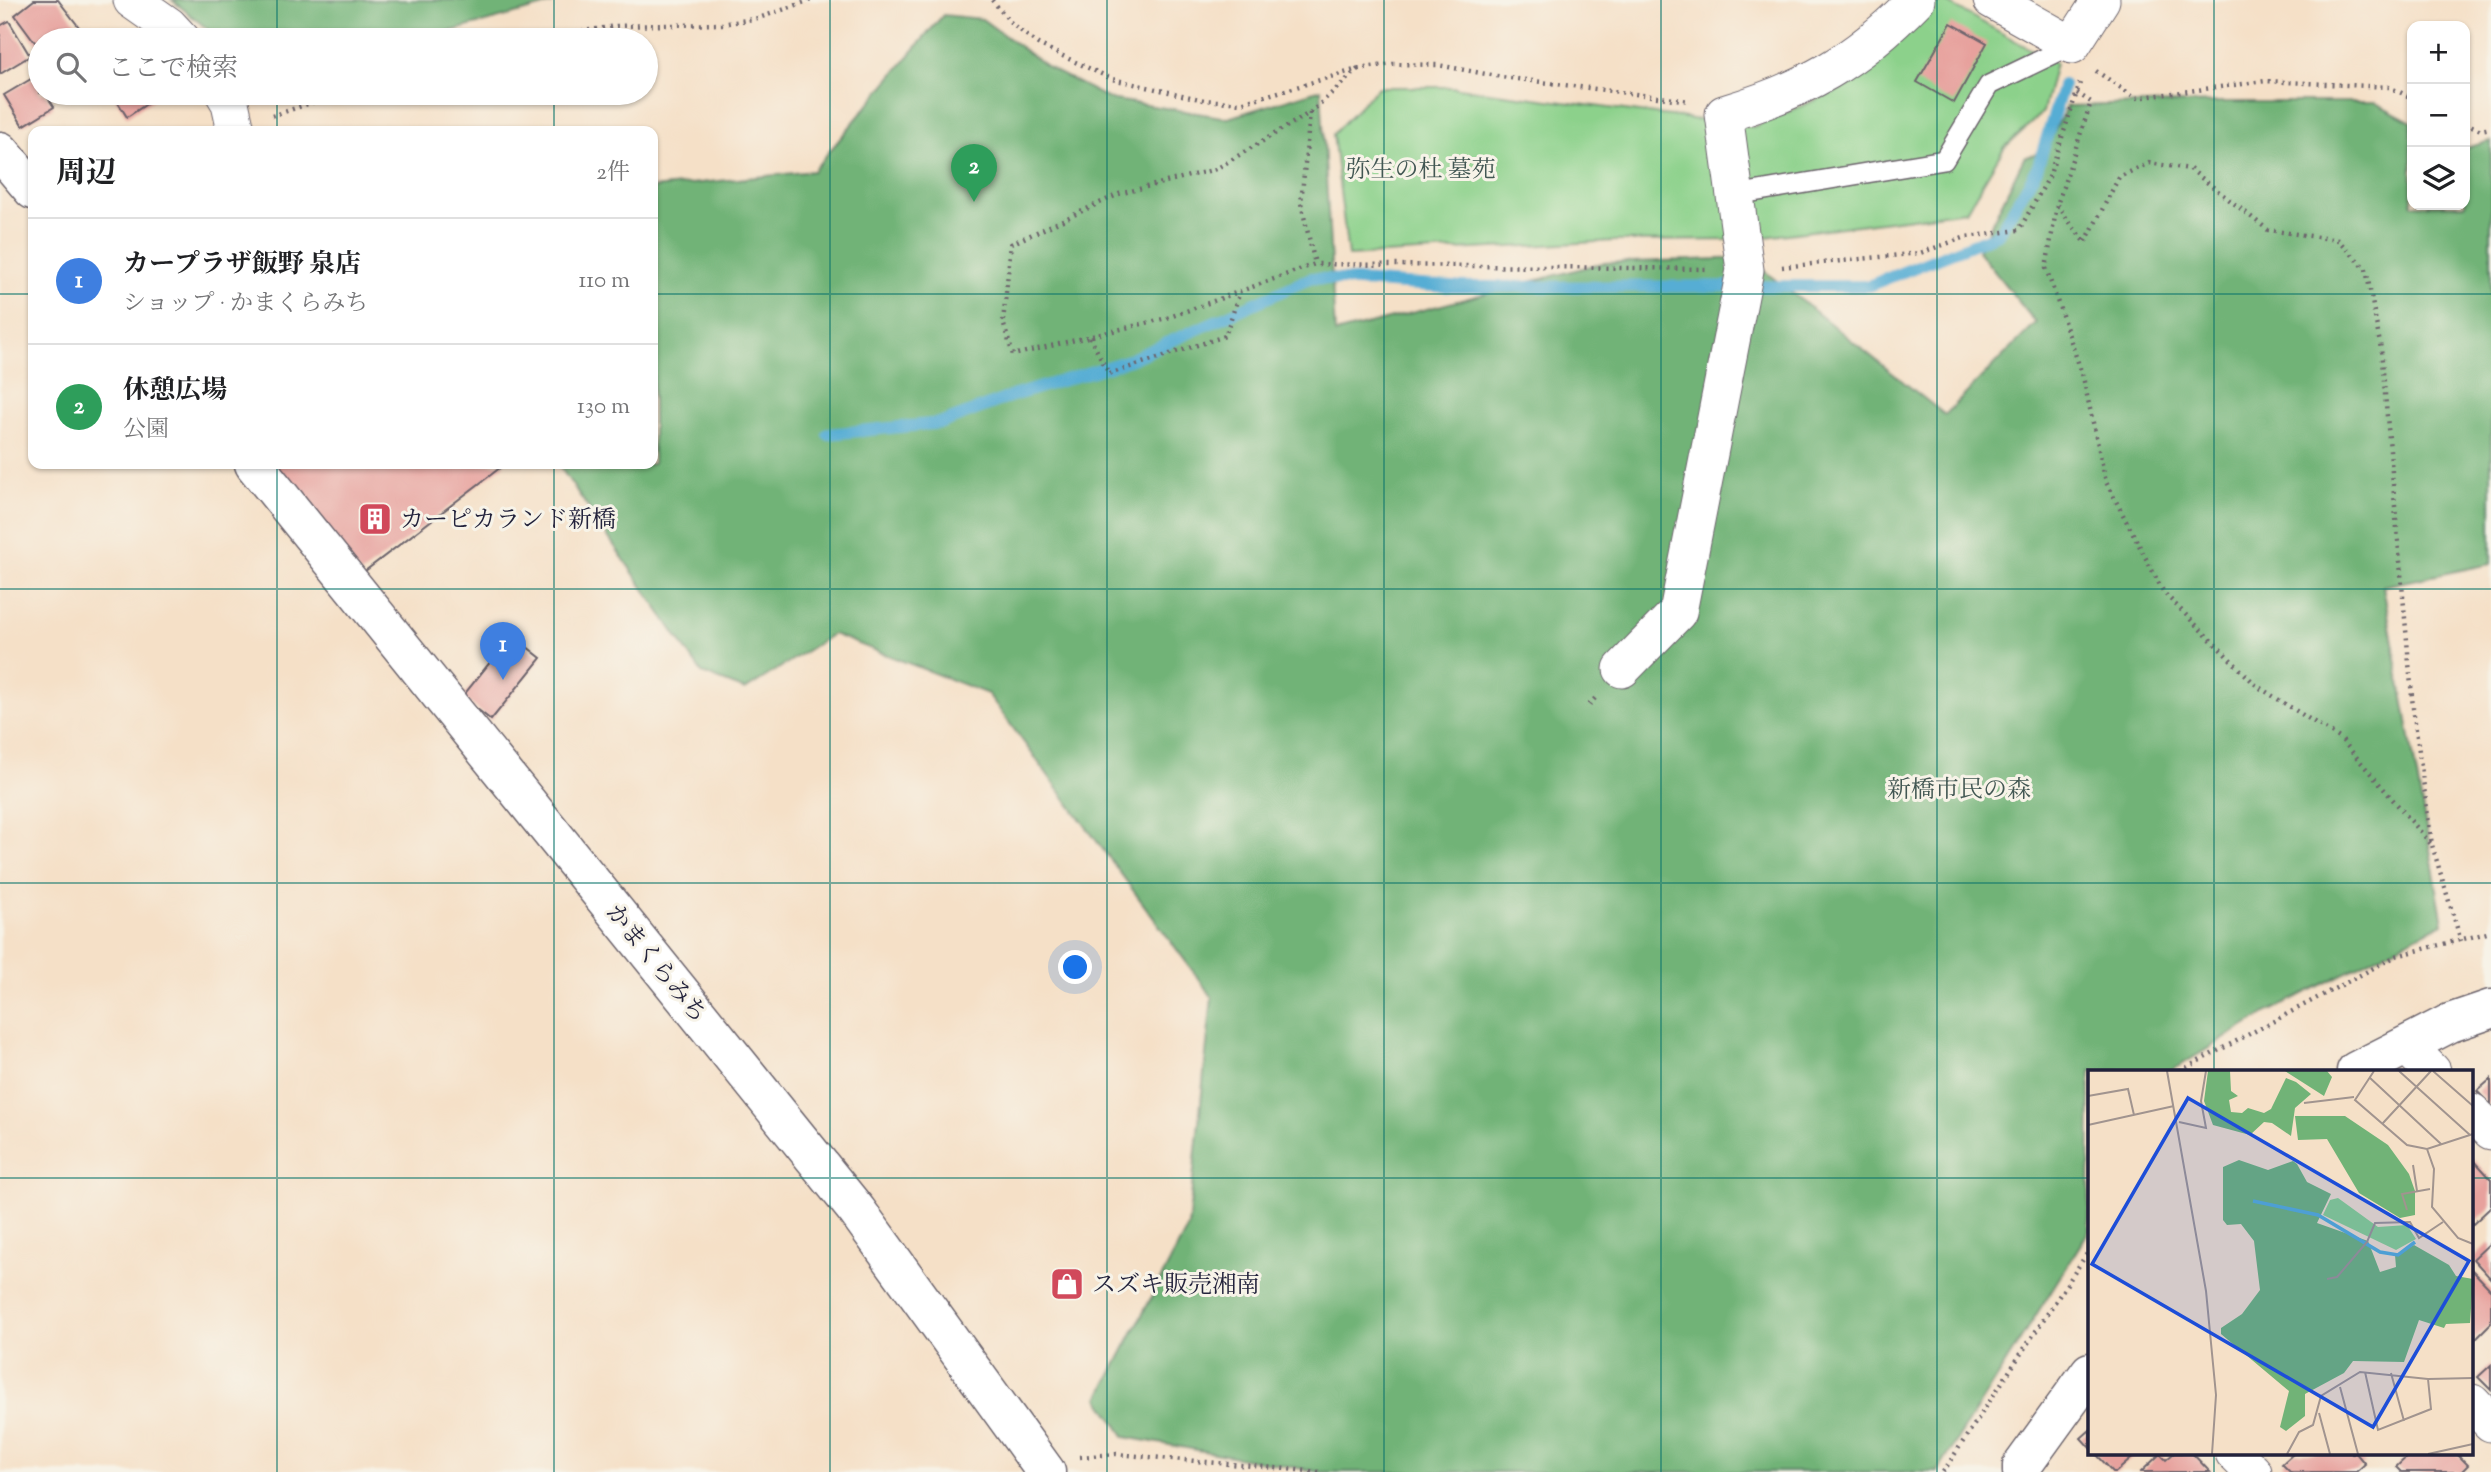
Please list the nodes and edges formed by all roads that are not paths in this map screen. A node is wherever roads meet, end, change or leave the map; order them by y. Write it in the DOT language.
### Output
graph roads {
  1 [pos="132,0"];
  2 [pos="1916,0"];
  3 [pos="1992,0"];
  4 [pos="2101,0"];
  5 [pos="171,28"];
  6 [pos="2079,55"];
  7 [pos="230,105"];
  8 [pos="233,126"];
  9 [pos="0,150"];
  10 [pos="28,184"];
  11 [pos="1735,195"];
  12 [pos="258,469"];
  13 [pos="1622,669"];
  14 [pos="2491,1009"];
  15 [pos="2420,1058"];
  16 [pos="2361,1070"];
  17 [pos="2474,1114"];
  18 [pos="2491,1131"];
  19 [pos="2088,1375"];
  20 [pos="2474,1405"];
  21 [pos="2491,1423"];
  22 [pos="2235,1454"];
  23 [pos="1041,1466"];
  24 [pos="2022,1472"];
  25 [pos="2253,1472"];
  1 -- 5 [label="street"];
  2 -- 11 [label="street"];
  3 -- 6 [label="street"];
  4 -- 6 [label="street"];
  6 -- 11 [label="lane"];
  7 -- 8 [label="street"];
  9 -- 10 [label="main road"];
  11 -- 13 [label="street"];
  12 -- 23 [label="main road, かまくらみち"];
  14 -- 15 [label="main road"];
  15 -- 16 [label="main road"];
  17 -- 18 [label="street"];
  19 -- 24 [label="main road"];
  20 -- 21 [label="street"];
  22 -- 25 [label="street"];
}
